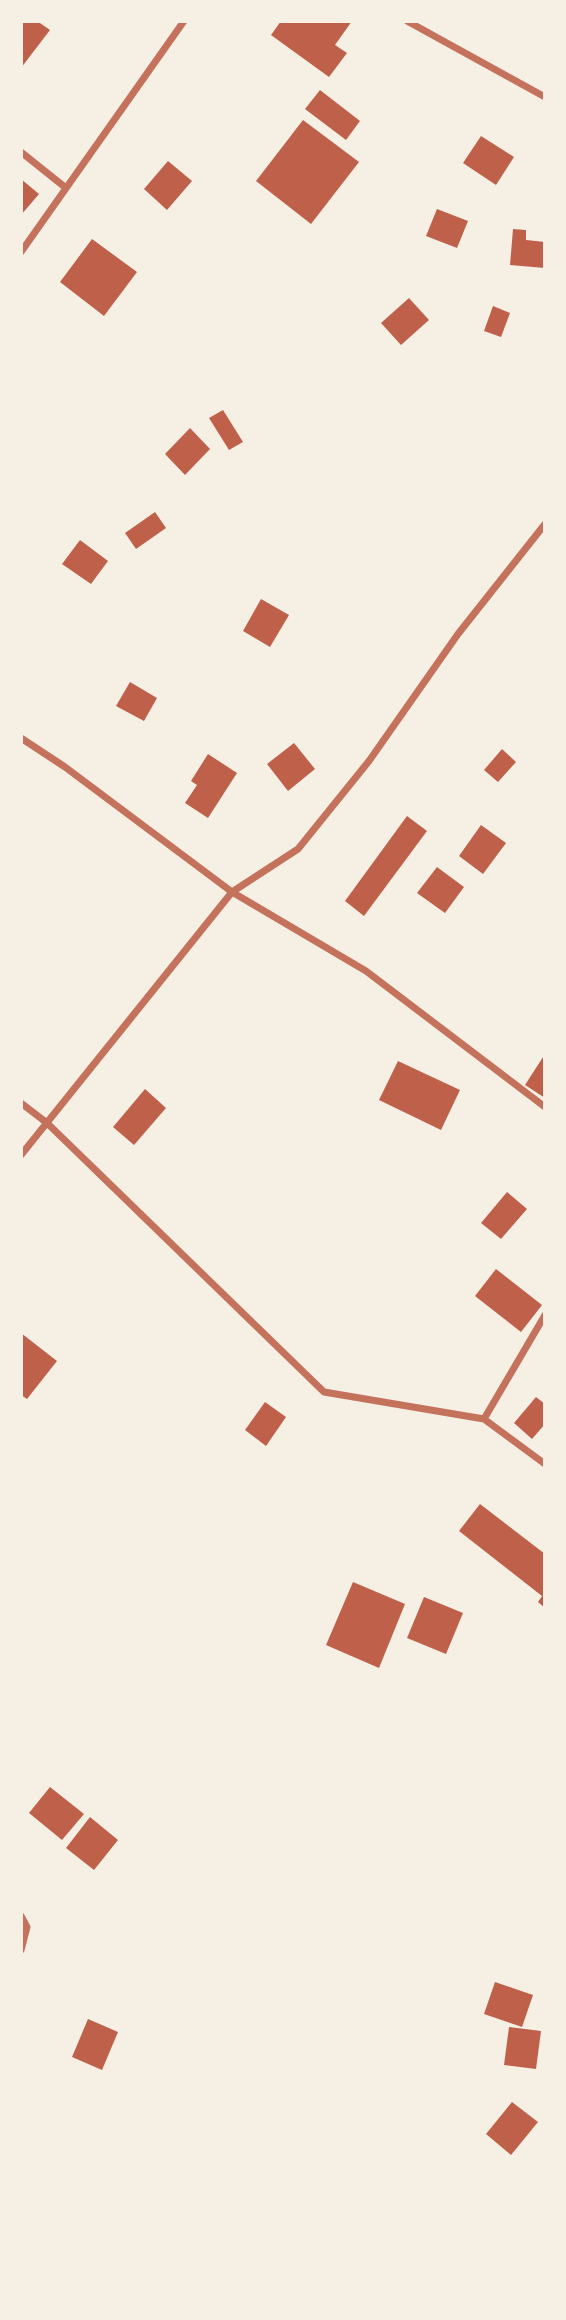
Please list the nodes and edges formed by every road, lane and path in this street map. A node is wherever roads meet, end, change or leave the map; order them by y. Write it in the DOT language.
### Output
graph roads {
  1 [pos="184,21"];
  2 [pos="407,21"];
  3 [pos="545,97"];
  4 [pos="21,152"];
  5 [pos="66,188"];
  6 [pos="21,251"];
  7 [pos="545,524"];
  8 [pos="21,738"];
  9 [pos="232,892"];
  10 [pos="21,1103"];
  11 [pos="545,1107"];
  12 [pos="47,1123"];
  13 [pos="21,1156"];
  14 [pos="545,1315"];
  15 [pos="484,1419"];
  16 [pos="545,1464"];
  17 [pos="21,1916"];
  18 [pos="21,1950"];
  1 -- 5 [label="street"];
  2 -- 3 [label="street"];
  4 -- 5 [label="street"];
  5 -- 6 [label="street"];
  7 -- 9 [label="street"];
  8 -- 9 [label="street"];
  9 -- 11 [label="street"];
  9 -- 12 [label="street"];
  10 -- 12 [label="street"];
  12 -- 13 [label="street"];
  12 -- 15 [label="street"];
  14 -- 15 [label="street"];
  15 -- 16 [label="street"];
  17 -- 18 [label="street"];
}
